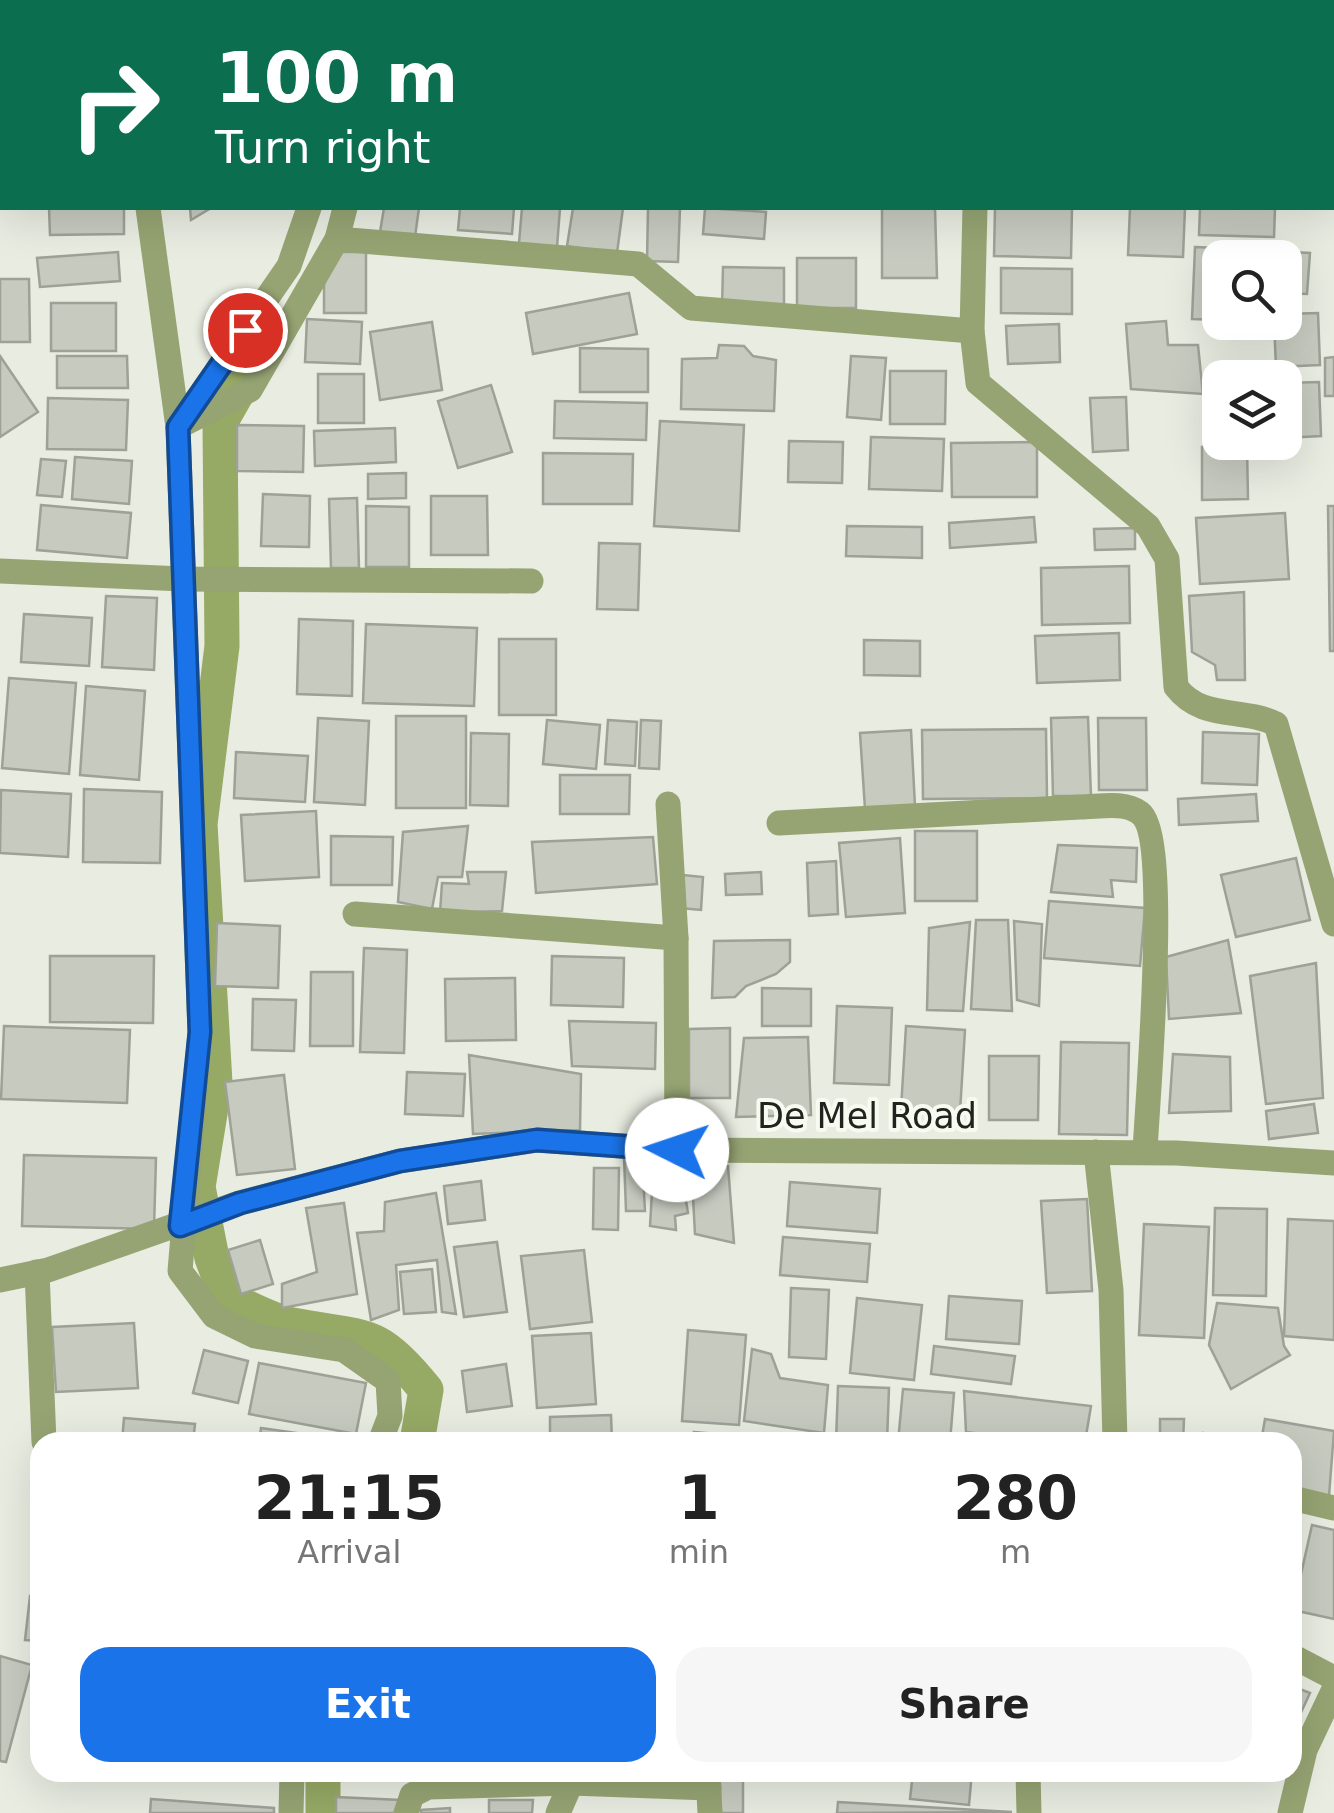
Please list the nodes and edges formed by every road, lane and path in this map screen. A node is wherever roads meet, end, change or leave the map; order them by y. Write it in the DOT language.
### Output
graph roads {
  1 [pos="148,210"];
  2 [pos="308,210"];
  3 [pos="344,210"];
  4 [pos="976,210"];
  5 [pos="337,239"];
  6 [pos="972,331"];
  7 [pos="178,427"];
  8 [pos="0,570"];
  9 [pos="194,578"];
  10 [pos="530,581"];
  11 [pos="668,804"];
  12 [pos="779,822"];
  13 [pos="355,914"];
  14 [pos="1334,924"];
  15 [pos="676,938"];
  16 [pos="677,1150"];
  17 [pos="1096,1152"];
  18 [pos="1144,1152"];
  19 [pos="1334,1164"];
  20 [pos="188,1224"];
  21 [pos="38,1272"];
  22 [pos="0,1280"];
  23 [pos="44,1432"];
  24 [pos="384,1432"];
  25 [pos="1115,1432"];
  26 [pos="1302,1500"];
  27 [pos="1334,1508"];
  28 [pos="1302,1661"];
  29 [pos="1334,1678"];
  30 [pos="1334,1690"];
  31 [pos="1302,1763"];
  32 [pos="292,1782"];
  33 [pos="570,1782"];
  34 [pos="1028,1782"];
  35 [pos="1297,1782"];
  36 [pos="709,1791"];
  37 [pos="291,1813"];
  38 [pos="406,1813"];
  39 [pos="558,1813"];
  40 [pos="1029,1813"];
  41 [pos="1290,1813"];
  1 -- 7 [label="street"];
  2 -- 7 [label="street"];
  3 -- 5 [label="street"];
  4 -- 6 [label="street"];
  5 -- 6 [label="street"];
  5 -- 7 [label="street"];
  6 -- 14 [label="street"];
  7 -- 9 [label="street"];
  8 -- 9 [label="street"];
  9 -- 10 [label="street"];
  9 -- 20 [label="street"];
  11 -- 15 [label="street"];
  12 -- 18 [label="street"];
  13 -- 15 [label="street"];
  15 -- 16 [label="street"];
  16 -- 17 [label="street, De Mel Road"];
  16 -- 20 [label="street, De Mel Road"];
  17 -- 18 [label="street, De Mel Road"];
  17 -- 25 [label="street"];
  18 -- 19 [label="street, De Mel Road"];
  20 -- 21 [label="street, De Mel Road"];
  20 -- 24 [label="street"];
  21 -- 22 [label="street, De Mel Road"];
  21 -- 23 [label="street"];
  26 -- 27 [label="street"];
  28 -- 29 [label="street"];
  30 -- 31 [label="street"];
  32 -- 37 [label="street"];
  33 -- 36 [label="street"];
  33 -- 38 [label="street"];
  33 -- 39 [label="street"];
  34 -- 40 [label="street"];
  35 -- 41 [label="street"];
}
